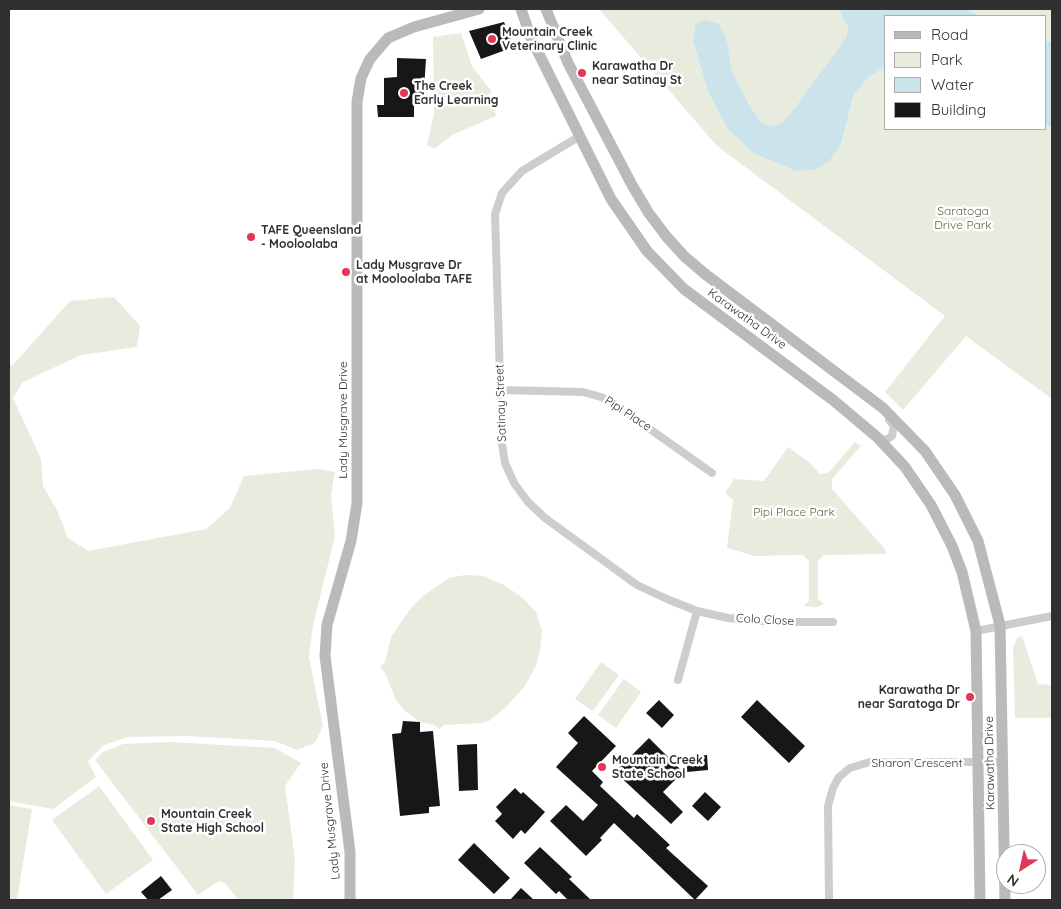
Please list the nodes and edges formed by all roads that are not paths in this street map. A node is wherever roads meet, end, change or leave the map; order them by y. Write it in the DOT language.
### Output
graph roads {
  1 [pos="478,9"];
  2 [pos="521,9"];
  3 [pos="546,9"];
  4 [pos="580,136"];
  5 [pos="501,390"];
  6 [pos="860,390"];
  7 [pos="877,437"];
  8 [pos="712,473"];
  9 [pos="697,611"];
  10 [pos="1052,616"];
  11 [pos="833,622"];
  12 [pos="1000,625"];
  13 [pos="976,631"];
  14 [pos="678,680"];
  15 [pos="1004,762"];
  16 [pos="978,763"];
  17 [pos="350,900"];
  18 [pos="829,900"];
  19 [pos="980,900"];
  20 [pos="1005,900"];
  1 -- 17 [label="main road, Lady Musgrave Drive"];
  2 -- 4 [label="main road, Karawatha Drive"];
  3 -- 6 [label="main road, Karawatha Drive"];
  4 -- 5 [label="street, Satinay Street"];
  4 -- 7 [label="main road, Karawatha Drive"];
  5 -- 8 [label="street, Pipi Place"];
  5 -- 9 [label="street, Satinay Street"];
  6 -- 7 [label="street"];
  6 -- 12 [label="main road, Karawatha Drive"];
  7 -- 13 [label="main road, Karawatha Drive"];
  9 -- 11 [label="street, Colo Close"];
  9 -- 14 [label="street"];
  10 -- 12 [label="street"];
  12 -- 13 [label="street"];
  12 -- 15 [label="main road, Karawatha Drive"];
  13 -- 16 [label="main road, Karawatha Drive"];
  15 -- 16 [label="street, Sharon Crescent"];
  15 -- 20 [label="main road, Karawatha Drive"];
  16 -- 18 [label="street, Sharon Crescent"];
  16 -- 19 [label="main road, Karawatha Drive"];
}
